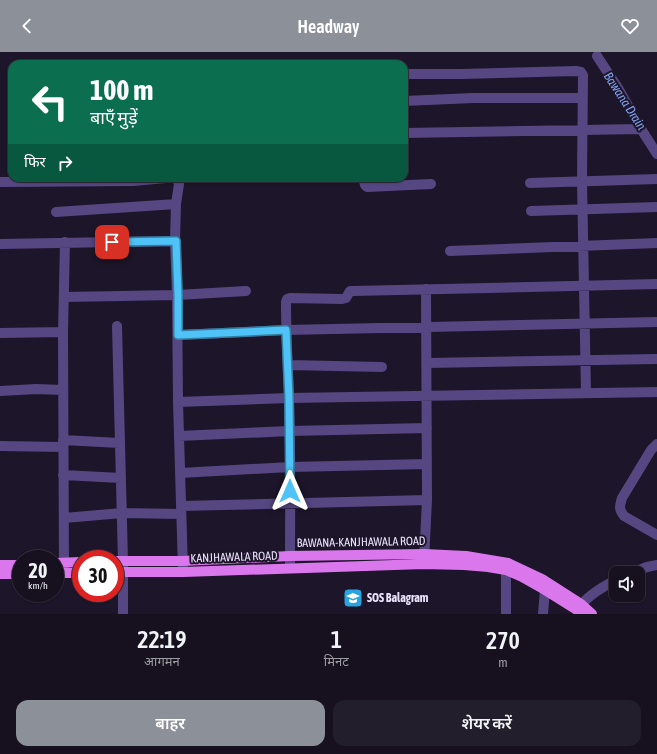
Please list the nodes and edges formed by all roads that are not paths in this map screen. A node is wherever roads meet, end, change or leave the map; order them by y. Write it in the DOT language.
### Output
graph roads {
  1 [pos="596,56"];
  2 [pos="408,74"];
  3 [pos="582,98"];
  4 [pos="408,101"];
  5 [pos="582,129"];
  6 [pos="641,129"];
  7 [pos="408,133"];
  8 [pos="657,154"];
  9 [pos="657,179"];
  10 [pos="582,181"];
  11 [pos="178,182"];
  12 [pos="364,182"];
  13 [pos="530,182"];
  14 [pos="431,184"];
  15 [pos="176,204"];
  16 [pos="657,207"];
  17 [pos="583,210"];
  18 [pos="531,211"];
  19 [pos="56,212"];
  20 [pos="176,241"];
  21 [pos="65,242"];
  22 [pos="657,243"];
  23 [pos="0,244"];
  24 [pos="584,245"];
  25 [pos="450,251"];
  26 [pos="657,284"];
  27 [pos="584,286"];
  28 [pos="426,289"];
  29 [pos="246,291"];
  30 [pos="178,295"];
  31 [pos="64,297"];
  32 [pos="657,322"];
  33 [pos="585,324"];
  34 [pos="117,326"];
  35 [pos="427,327"];
  36 [pos="286,330"];
  37 [pos="63,332"];
  38 [pos="0,333"];
  39 [pos="178,335"];
  40 [pos="657,359"];
  41 [pos="586,360"];
  42 [pos="426,362"];
  43 [pos="288,365"];
  44 [pos="382,367"];
  45 [pos="63,390"];
  46 [pos="0,391"];
  47 [pos="657,392"];
  48 [pos="586,393"];
  49 [pos="426,396"];
  50 [pos="289,398"];
  51 [pos="178,402"];
  52 [pos="427,428"];
  53 [pos="290,431"];
  54 [pos="179,436"];
  55 [pos="120,443"];
  56 [pos="63,444"];
  57 [pos="657,444"];
  58 [pos="0,446"];
  59 [pos="427,464"];
  60 [pos="290,467"];
  61 [pos="180,473"];
  62 [pos="63,475"];
  63 [pos="121,478"];
  64 [pos="427,500"];
  65 [pos="290,503"];
  66 [pos="181,510"];
  67 [pos="122,512"];
  68 [pos="64,518"];
  69 [pos="657,535"];
  70 [pos="61,550"];
  71 [pos="120,550"];
  72 [pos="290,556"];
  73 [pos="424,559"];
  74 [pos="124,561"];
  75 [pos="182,561"];
  76 [pos="0,565"];
  77 [pos="12,565"];
  78 [pos="657,565"];
  79 [pos="507,567"];
  80 [pos="290,568"];
  81 [pos="645,568"];
  82 [pos="124,572"];
  83 [pos="183,572"];
  84 [pos="0,574"];
  85 [pos="12,574"];
  86 [pos="609,584"];
  87 [pos="546,586"];
  88 [pos="122,602"];
  89 [pos="580,609"];
  90 [pos="123,614"];
  91 [pos="506,614"];
  92 [pos="543,614"];
  93 [pos="592,614"];
  1 -- 6 [label="street"];
  2 -- 3 [label="street"];
  3 -- 4 [label="street"];
  3 -- 5 [label="street"];
  5 -- 6 [label="street"];
  5 -- 7 [label="street"];
  5 -- 10 [label="street"];
  6 -- 8 [label="street"];
  9 -- 10 [label="street"];
  10 -- 13 [label="street"];
  10 -- 17 [label="street"];
  11 -- 15 [label="street"];
  12 -- 14 [label="street"];
  15 -- 19 [label="street"];
  15 -- 20 [label="street"];
  16 -- 17 [label="street"];
  17 -- 18 [label="street"];
  17 -- 24 [label="street"];
  20 -- 21 [label="street"];
  20 -- 30 [label="street"];
  21 -- 23 [label="street"];
  21 -- 31 [label="street"];
  22 -- 24 [label="street"];
  24 -- 25 [label="street"];
  24 -- 27 [label="street"];
  26 -- 27 [label="street"];
  27 -- 28 [label="street"];
  27 -- 33 [label="street"];
  28 -- 35 [label="street"];
  28 -- 36 [label="street"];
  29 -- 30 [label="street"];
  30 -- 31 [label="street"];
  30 -- 39 [label="street"];
  31 -- 37 [label="street"];
  32 -- 33 [label="street"];
  33 -- 35 [label="street"];
  33 -- 41 [label="street"];
  34 -- 55 [label="street"];
  35 -- 36 [label="street"];
  35 -- 42 [label="street"];
  36 -- 39 [label="street"];
  36 -- 43 [label="street"];
  37 -- 38 [label="street"];
  37 -- 45 [label="street"];
  39 -- 51 [label="street"];
  40 -- 41 [label="street"];
  41 -- 42 [label="street"];
  41 -- 48 [label="street"];
  42 -- 49 [label="street"];
  43 -- 44 [label="street"];
  43 -- 50 [label="street"];
  45 -- 46 [label="street"];
  45 -- 56 [label="street"];
  47 -- 48 [label="street"];
  48 -- 49 [label="street"];
  49 -- 50 [label="street"];
  49 -- 52 [label="street"];
  50 -- 51 [label="street"];
  50 -- 53 [label="street"];
  51 -- 54 [label="street"];
  52 -- 53 [label="street"];
  52 -- 59 [label="street"];
  53 -- 54 [label="street"];
  53 -- 60 [label="street"];
  54 -- 61 [label="street"];
  55 -- 56 [label="street"];
  55 -- 63 [label="street"];
  56 -- 58 [label="street"];
  56 -- 62 [label="street"];
  57 -- 69 [label="street"];
  59 -- 60 [label="street"];
  59 -- 64 [label="street"];
  60 -- 61 [label="street"];
  60 -- 65 [label="street"];
  61 -- 66 [label="street"];
  62 -- 63 [label="street"];
  62 -- 68 [label="street"];
  63 -- 67 [label="street"];
  64 -- 65 [label="street"];
  64 -- 73 [label="street"];
  65 -- 66 [label="street"];
  65 -- 72 [label="street"];
  66 -- 67 [label="street"];
  66 -- 75 [label="street"];
  67 -- 68 [label="street"];
  67 -- 71 [label="street"];
  68 -- 70 [label="street"];
  72 -- 73 [label="main road, BAWANA-KANJHAWALA ROAD"];
  72 -- 75 [label="main road, BAWANA-KANJHAWALA ROAD"];
  72 -- 80 [label="street"];
  73 -- 79 [label="main road, BAWANA-KANJHAWALA ROAD"];
  73 -- 80 [label="main road, KANJHAWALA ROAD"];
  74 -- 75 [label="main road, BAWANA-KANJHAWALA ROAD"];
  75 -- 83 [label="street"];
  76 -- 77 [label="main road"];
  78 -- 81 [label="street"];
  79 -- 87 [label="main road, BAWANA-KANJHAWALA ROAD"];
  79 -- 91 [label="street"];
  80 -- 83 [label="main road, KANJHAWALA ROAD"];
  82 -- 83 [label="main road, KANJHAWALA ROAD"];
  84 -- 85 [label="main road"];
  86 -- 89 [label="street"];
  87 -- 89 [label="main road, BAWANA-KANJHAWALA ROAD"];
  87 -- 92 [label="street"];
  88 -- 90 [label="street"];
  89 -- 93 [label="main road, BAWANA-KANJHAWALA ROAD"];
}
